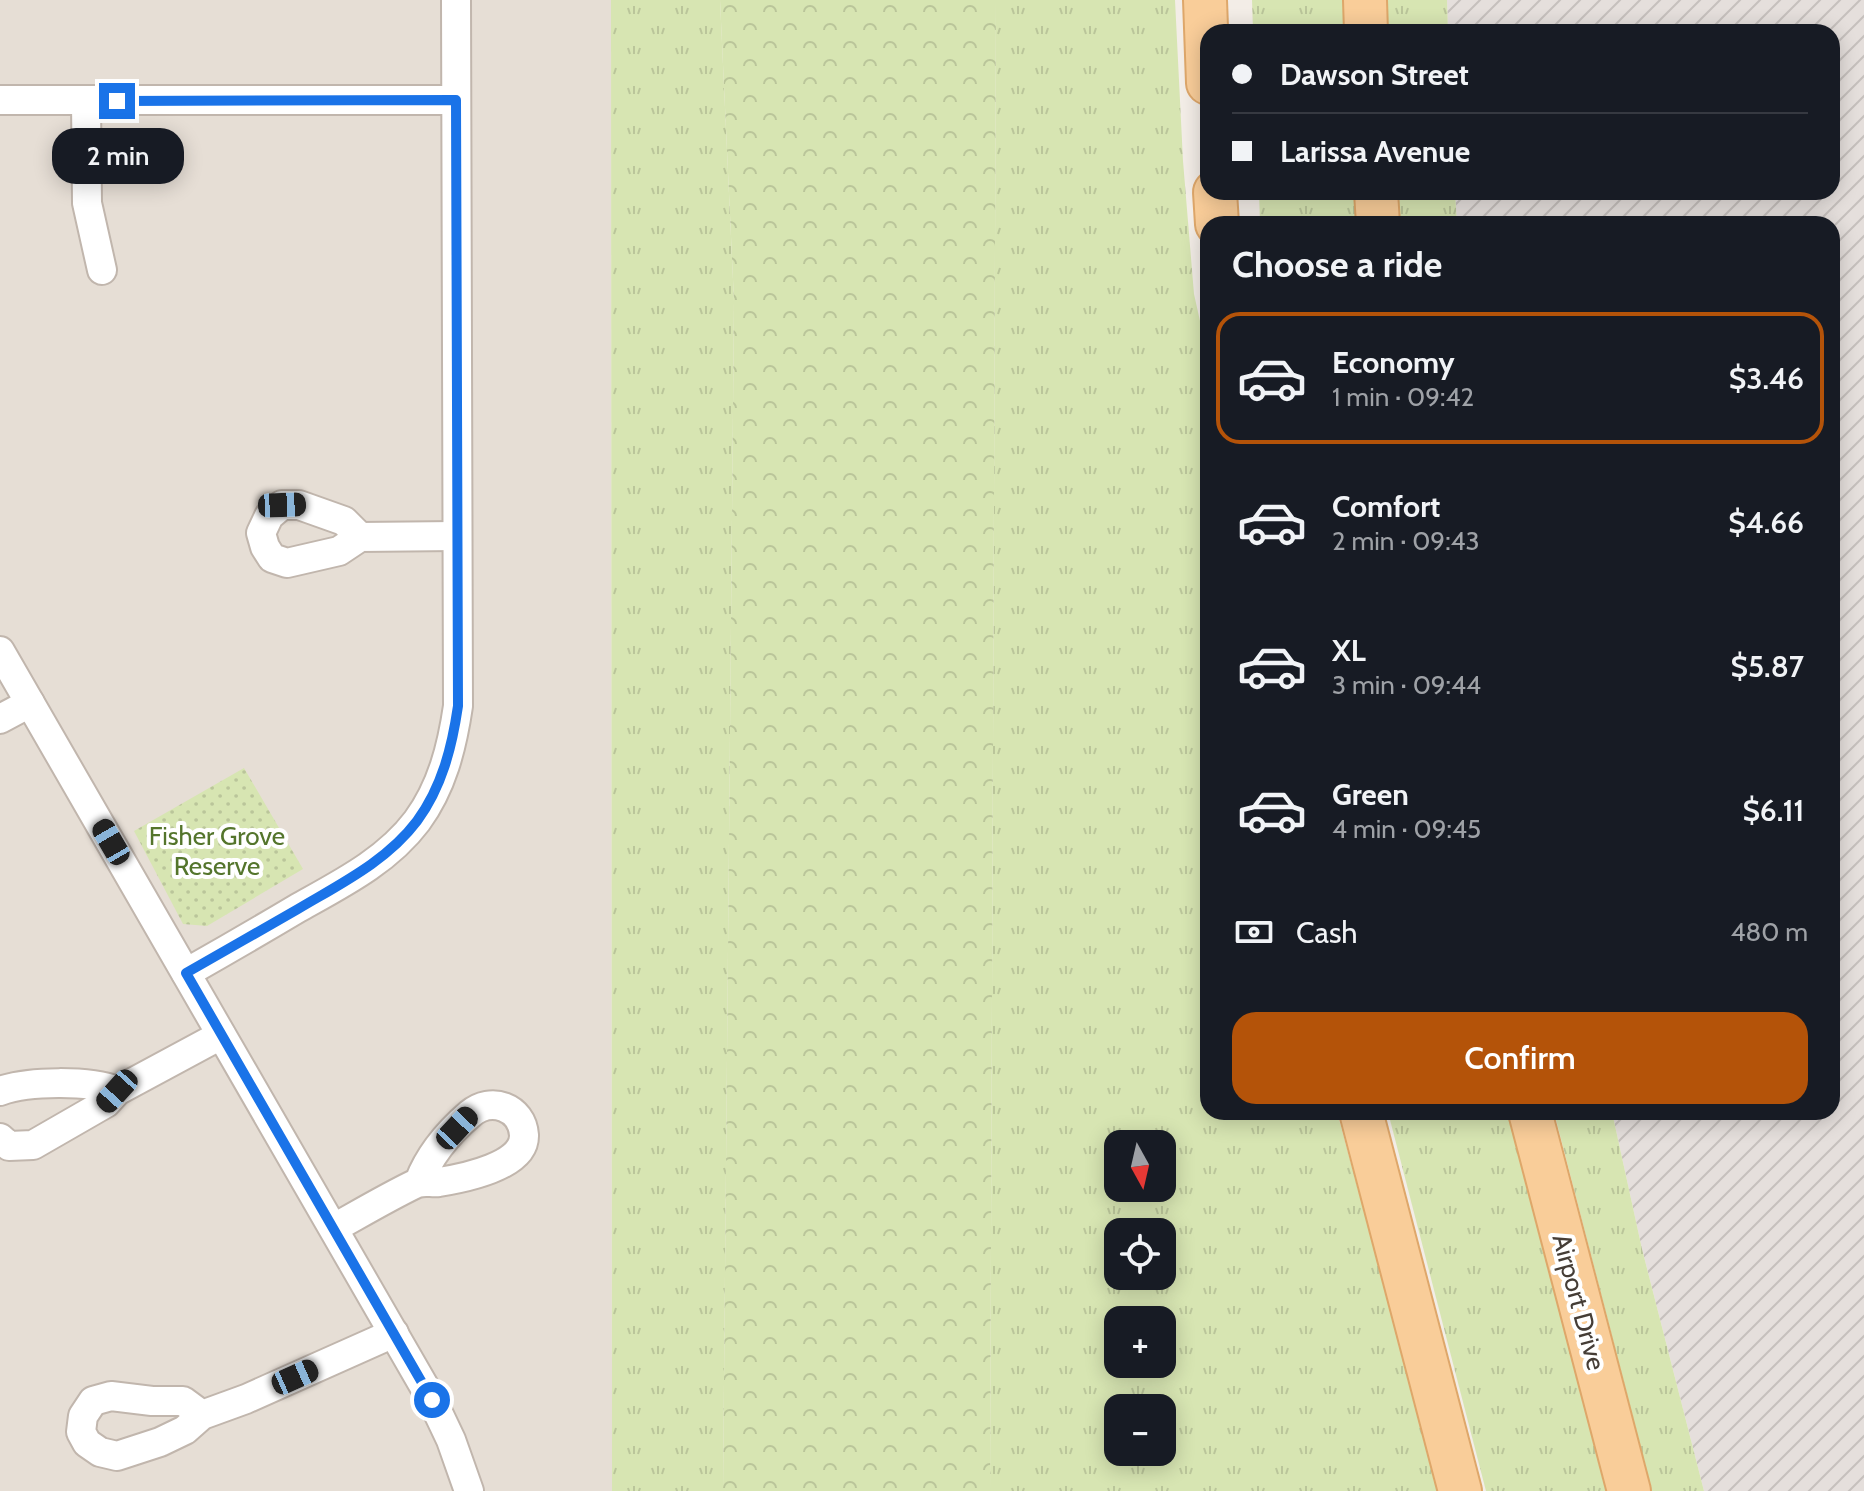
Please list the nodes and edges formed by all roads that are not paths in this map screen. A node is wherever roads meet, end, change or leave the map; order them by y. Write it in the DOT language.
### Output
graph roads {
  1 [pos="456,0"];
  2 [pos="1205,0"];
  3 [pos="1365,0"];
  4 [pos="1206,24"];
  5 [pos="1366,24"];
  6 [pos="0,100"];
  7 [pos="456,100"];
  8 [pos="86,101"];
  9 [pos="102,270"];
  10 [pos="456,536"];
  11 [pos="360,537"];
  12 [pos="0,651"];
  13 [pos="30,703"];
  14 [pos="0,719"];
  15 [pos="186,973"];
  16 [pos="221,1035"];
  17 [pos="0,1091"];
  18 [pos="117,1091"];
  19 [pos="1363,1120"];
  20 [pos="1532,1120"];
  21 [pos="0,1138"];
  22 [pos="419,1182"];
  23 [pos="334,1228"];
  24 [pos="394,1333"];
  25 [pos="202,1415"];
  26 [pos="469,1491"];
  27 [pos="1460,1491"];
  28 [pos="1629,1491"];
  1 -- 7 [label="street"];
  2 -- 4 [label="main road"];
  3 -- 5 [label="main road"];
  6 -- 8 [label="street"];
  7 -- 8 [label="street"];
  7 -- 10 [label="street"];
  8 -- 9 [label="street"];
  10 -- 11 [label="street"];
  10 -- 15 [label="street"];
  12 -- 13 [label="street"];
  13 -- 14 [label="street"];
  13 -- 15 [label="street"];
  15 -- 16 [label="street"];
  16 -- 18 [label="street"];
  16 -- 23 [label="street"];
  17 -- 18 [label="street"];
  18 -- 21 [label="street"];
  19 -- 27 [label="main road"];
  20 -- 28 [label="main road, Airport Drive"];
  22 -- 23 [label="street"];
  23 -- 24 [label="street"];
  24 -- 25 [label="street"];
  24 -- 26 [label="street"];
}
